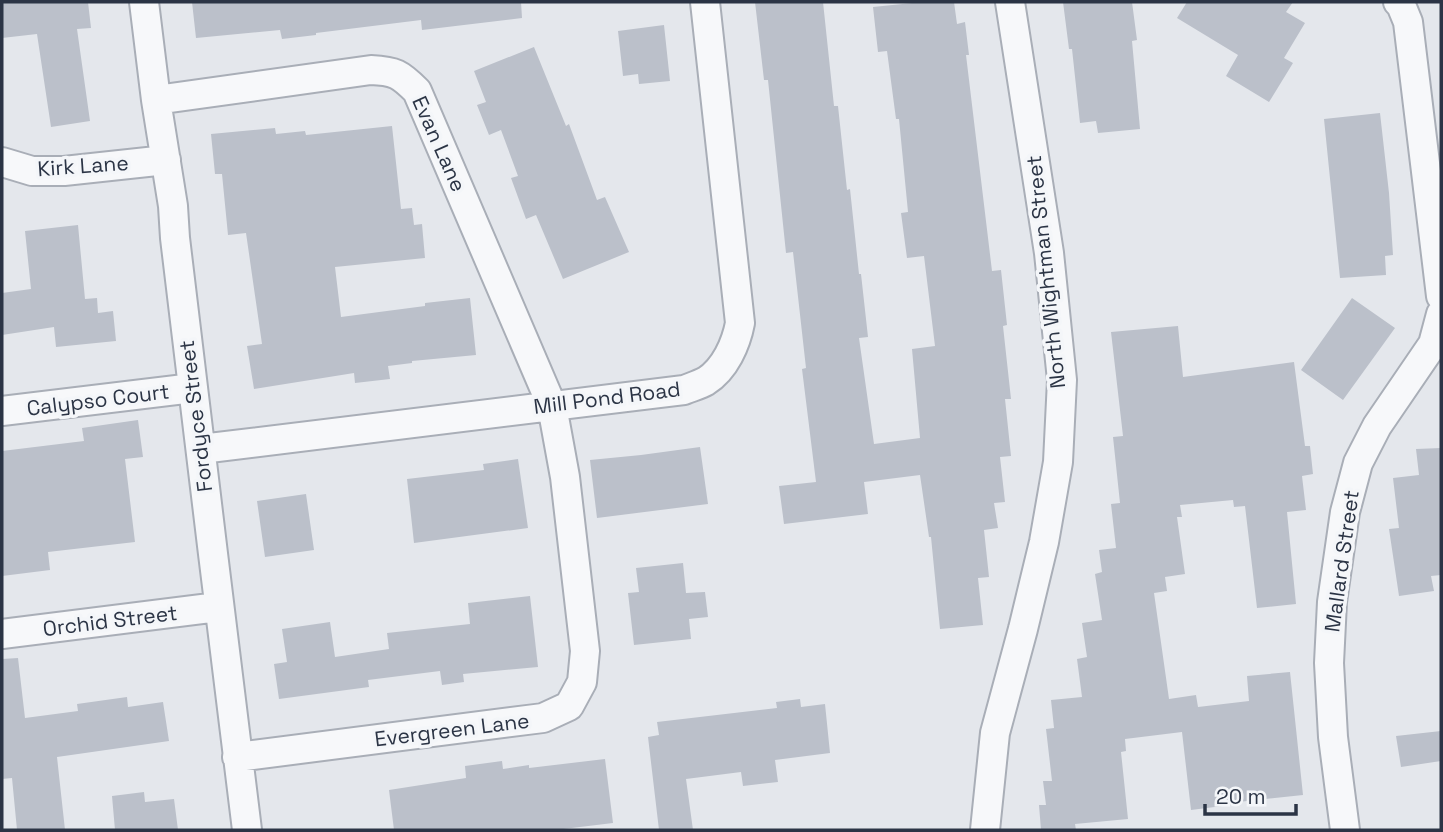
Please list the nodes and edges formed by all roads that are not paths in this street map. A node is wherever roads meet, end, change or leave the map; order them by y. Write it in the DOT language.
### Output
graph roads {
  1 [pos="144,2"];
  2 [pos="705,2"];
  3 [pos="1010,2"];
  4 [pos="1400,3"];
  5 [pos="156,100"];
  6 [pos="166,160"];
  7 [pos="2,162"];
  8 [pos="1441,296"];
  9 [pos="1441,314"];
  10 [pos="193,388"];
  11 [pos="552,406"];
  12 [pos="2,411"];
  13 [pos="201,449"];
  14 [pos="218,607"];
  15 [pos="2,634"];
  16 [pos="237,757"];
  17 [pos="247,830"];
  18 [pos="985,830"];
  19 [pos="1345,830"];
  1 -- 5 [label="street, Fordyce Street"];
  2 -- 11 [label="street, Mill Pond Road"];
  3 -- 18 [label="street, North Wightman Street"];
  4 -- 8 [label="street"];
  5 -- 6 [label="street, Fordyce Street"];
  5 -- 11 [label="street, Evan Lane"];
  6 -- 7 [label="street, Kirk Lane"];
  6 -- 10 [label="street, Fordyce Street"];
  9 -- 19 [label="street, Mallard Street"];
  10 -- 12 [label="street, Calypso Court"];
  10 -- 13 [label="street, Fordyce Street"];
  11 -- 13 [label="street, Mill Pond Road"];
  11 -- 16 [label="street, Evergreen Lane"];
  13 -- 14 [label="street, Fordyce Street"];
  14 -- 15 [label="street, Orchid Street"];
  14 -- 16 [label="street, Fordyce Street"];
  16 -- 17 [label="street, Fordyce Street"];
}
